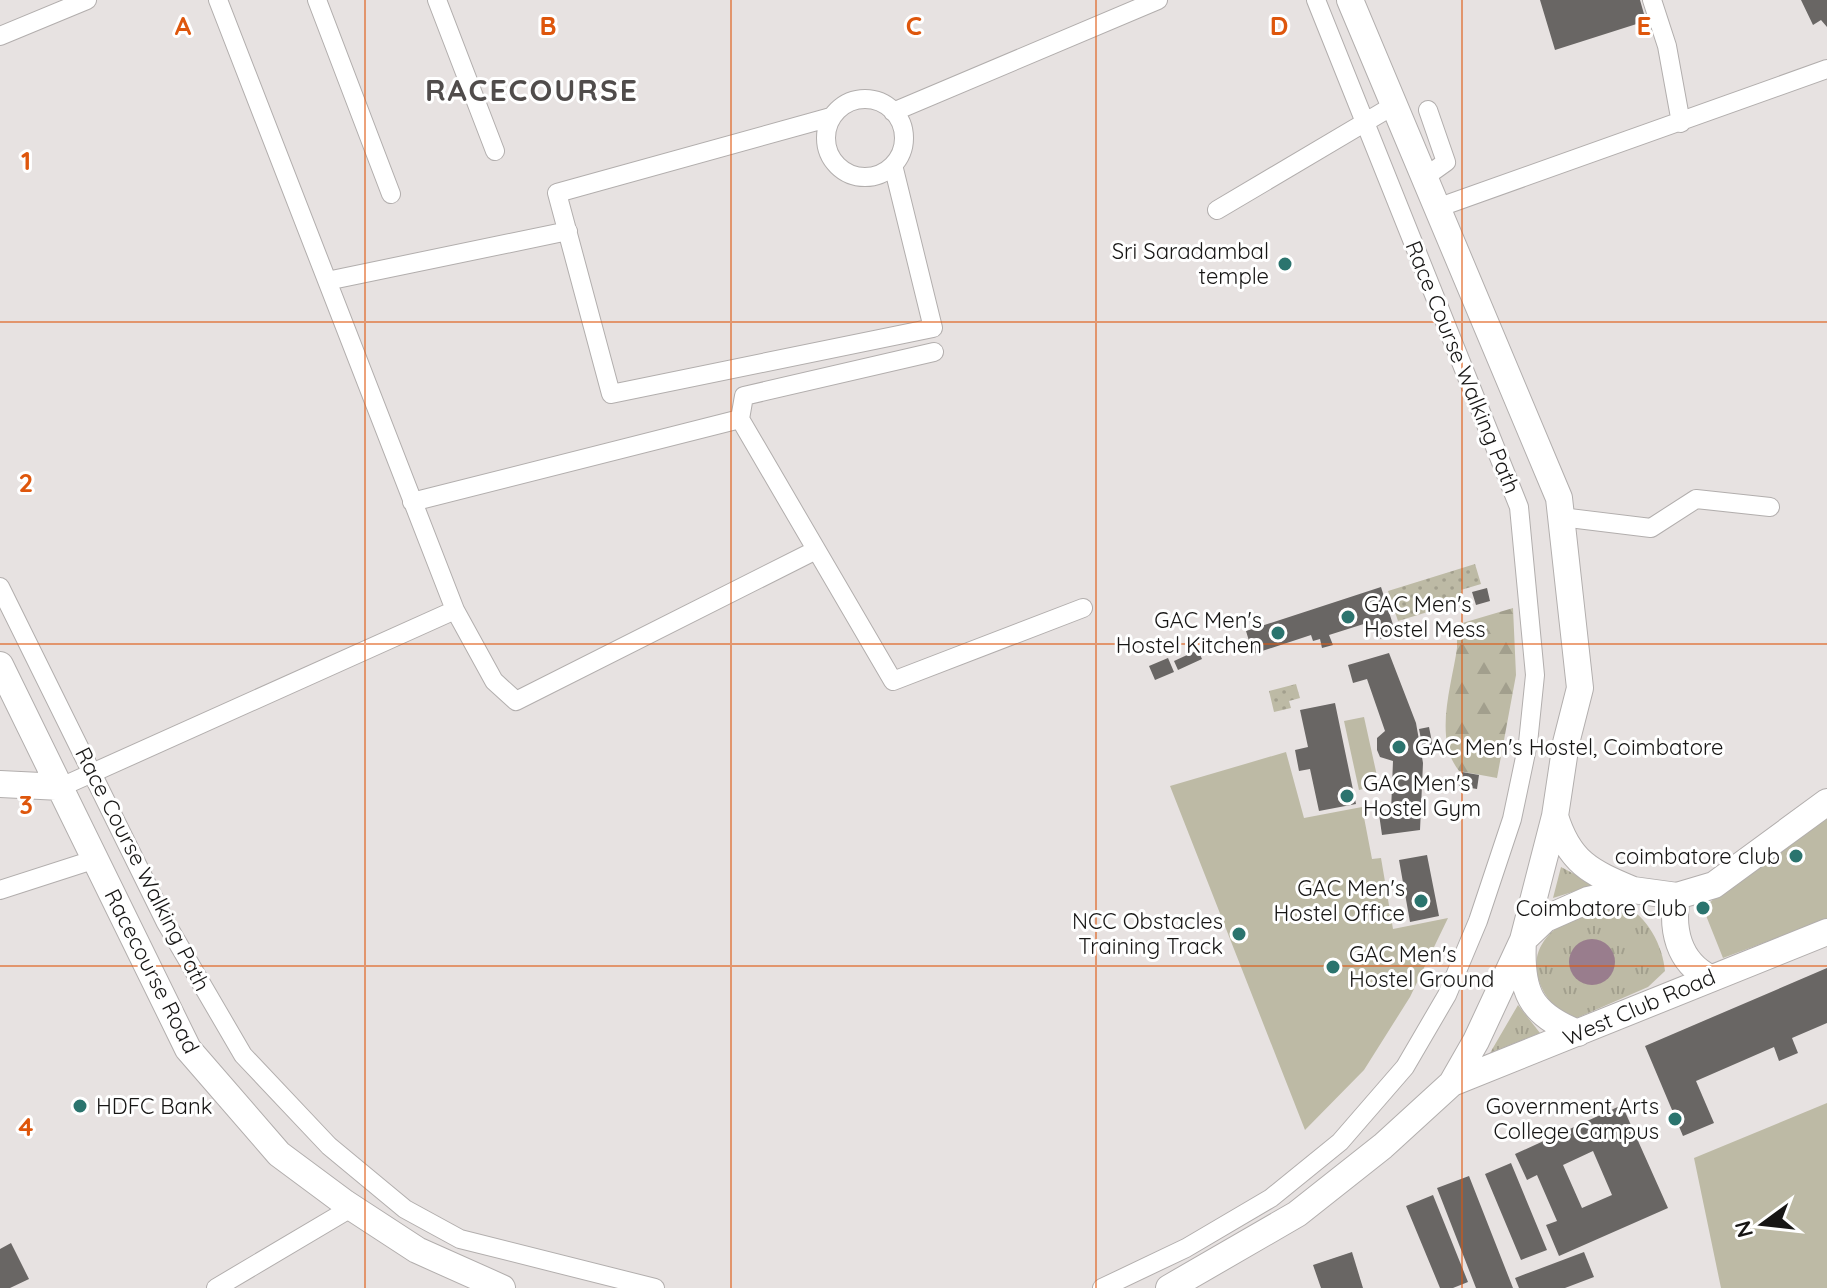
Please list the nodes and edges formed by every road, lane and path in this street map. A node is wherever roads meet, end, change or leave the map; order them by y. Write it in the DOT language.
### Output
graph roads {
  1 [pos="87,0"];
  2 [pos="218,0"];
  3 [pos="317,0"];
  4 [pos="437,0"];
  5 [pos="1158,0"];
  6 [pos="1316,0"];
  7 [pos="1350,0"];
  8 [pos="1652,0"];
  9 [pos="0,36"];
  10 [pos="1827,69"];
  11 [pos="1396,104"];
  12 [pos="1428,110"];
  13 [pos="893,112"];
  14 [pos="831,117"];
  15 [pos="1366,122"];
  16 [pos="1681,123"];
  17 [pos="495,151"];
  18 [pos="893,165"];
  19 [pos="1425,177"];
  20 [pos="391,194"];
  21 [pos="1437,208"];
  22 [pos="1217,210"];
  23 [pos="568,231"];
  24 [pos="327,281"];
  25 [pos="934,352"];
  26 [pos="740,419"];
  27 [pos="412,502"];
  28 [pos="1770,507"];
  29 [pos="1561,517"];
  30 [pos="816,550"];
  31 [pos="0,587"];
  32 [pos="1083,608"];
  33 [pos="455,610"];
  34 [pos="2,676"];
  35 [pos="92,772"];
  36 [pos="0,784"];
  37 [pos="61,787"];
  38 [pos="1827,802"];
  39 [pos="1555,816"];
  40 [pos="96,859"];
  41 [pos="0,890"];
  42 [pos="1633,890"];
  43 [pos="1677,896"];
  44 [pos="1827,932"];
  45 [pos="1523,940"];
  46 [pos="1710,978"];
  47 [pos="1578,1033"];
  48 [pos="1452,1083"];
  49 [pos="351,1208"];
  50 [pos="216,1288"];
  51 [pos="502,1288"];
  52 [pos="655,1288"];
  53 [pos="1102,1288"];
  54 [pos="1169,1288"];
  1 -- 9 [label="street"];
  2 -- 24 [label="street"];
  3 -- 20 [label="street"];
  4 -- 17 [label="street"];
  5 -- 13 [label="street"];
  6 -- 15 [label="street, Race Course Walking Path"];
  7 -- 11 [label="street"];
  8 -- 16 [label="street"];
  10 -- 16 [label="street"];
  11 -- 15 [label="street"];
  11 -- 19 [label="street"];
  12 -- 19 [label="street"];
  13 -- 14 [label="street"];
  13 -- 18 [label="street"];
  14 -- 18 [label="street"];
  14 -- 23 [label="street"];
  15 -- 22 [label="street"];
  15 -- 53 [label="street, Race Course Walking Path"];
  16 -- 21 [label="street"];
  18 -- 23 [label="street"];
  19 -- 21 [label="street"];
  21 -- 29 [label="street"];
  23 -- 24 [label="street"];
  24 -- 27 [label="street"];
  25 -- 26 [label="street"];
  26 -- 27 [label="street"];
  26 -- 30 [label="street"];
  27 -- 33 [label="street"];
  28 -- 29 [label="street"];
  29 -- 39 [label="street"];
  30 -- 32 [label="street"];
  30 -- 33 [label="street"];
  31 -- 35 [label="street, Race Course Walking Path"];
  33 -- 35 [label="street"];
  34 -- 37 [label="street, Racecourse Road"];
  35 -- 37 [label="street"];
  35 -- 52 [label="street, Race Course Walking Path"];
  36 -- 37 [label="street"];
  37 -- 40 [label="street, Racecourse Road"];
  38 -- 43 [label="street"];
  39 -- 42 [label="street"];
  39 -- 45 [label="street"];
  40 -- 41 [label="street"];
  40 -- 49 [label="street, Racecourse Road"];
  42 -- 43 [label="street"];
  42 -- 45 [label="street"];
  43 -- 46 [label="street"];
  44 -- 46 [label="street, West Club Road"];
  45 -- 47 [label="street"];
  45 -- 48 [label="street"];
  46 -- 47 [label="street, West Club Road"];
  47 -- 48 [label="street, West Club Road"];
  48 -- 54 [label="street"];
  49 -- 50 [label="street"];
  49 -- 51 [label="street, Racecourse Road"];
}
